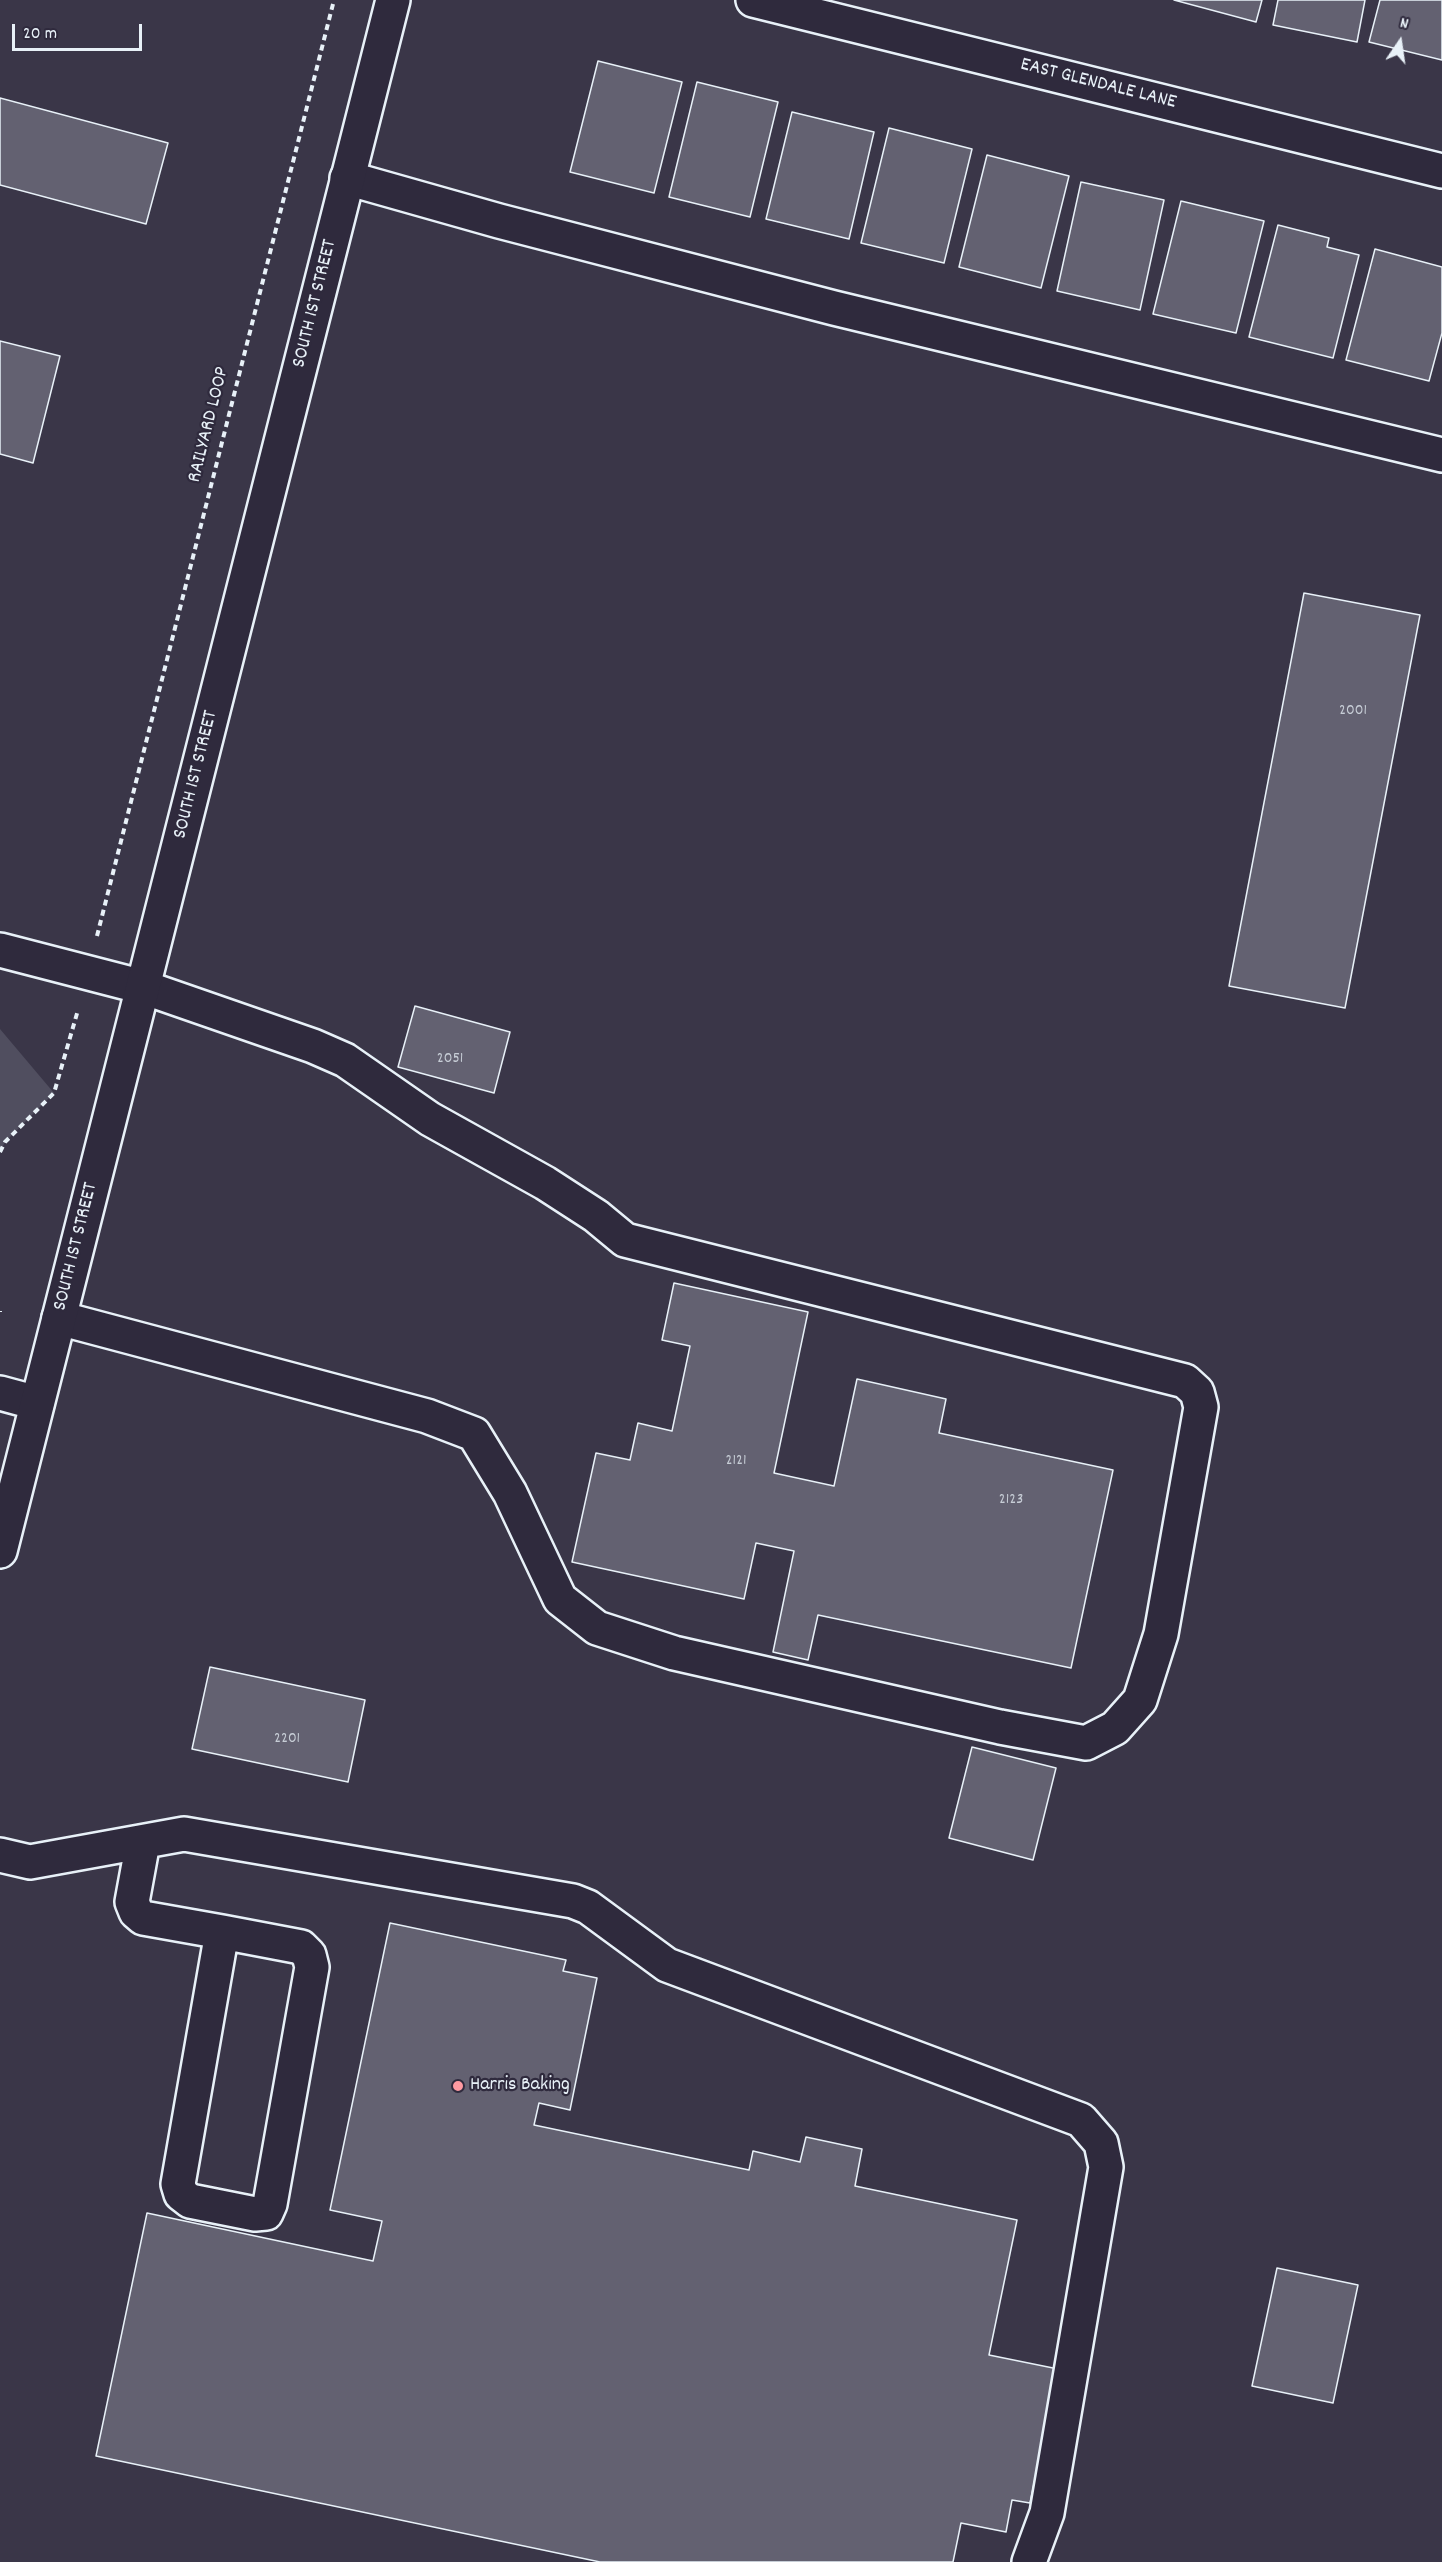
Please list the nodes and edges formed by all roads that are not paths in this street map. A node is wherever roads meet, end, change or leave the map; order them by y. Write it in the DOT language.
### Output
graph roads {
  1 [pos="393,0"];
  2 [pos="753,0"];
  3 [pos="1442,171"];
  4 [pos="348,178"];
  5 [pos="1442,455"];
  6 [pos="0,950"];
  7 [pos="143,987"];
  8 [pos="59,1318"];
  9 [pos="0,1393"];
  10 [pos="38,1404"];
  11 [pos="0,1551"];
  12 [pos="143,1842"];
  13 [pos="0,1855"];
  14 [pos="222,1932"];
  15 [pos="1029,2562"];
  1 -- 4 [label="main road, SOUTH 1ST STREET"];
  2 -- 3 [label="main road, EAST GLENDALE LANE"];
  4 -- 5 [label="main road"];
  4 -- 7 [label="main road, SOUTH 1ST STREET"];
  6 -- 7 [label="main road"];
  7 -- 8 [label="main road, SOUTH 1ST STREET"];
  7 -- 8 [label="main road"];
  8 -- 10 [label="main road, SOUTH 1ST STREET"];
  9 -- 10 [label="main road"];
  10 -- 11 [label="main road, SOUTH 1ST STREET"];
  12 -- 13 [label="main road"];
  12 -- 14 [label="main road"];
  12 -- 15 [label="main road"];
  14 -- 14 [label="main road"];
}
